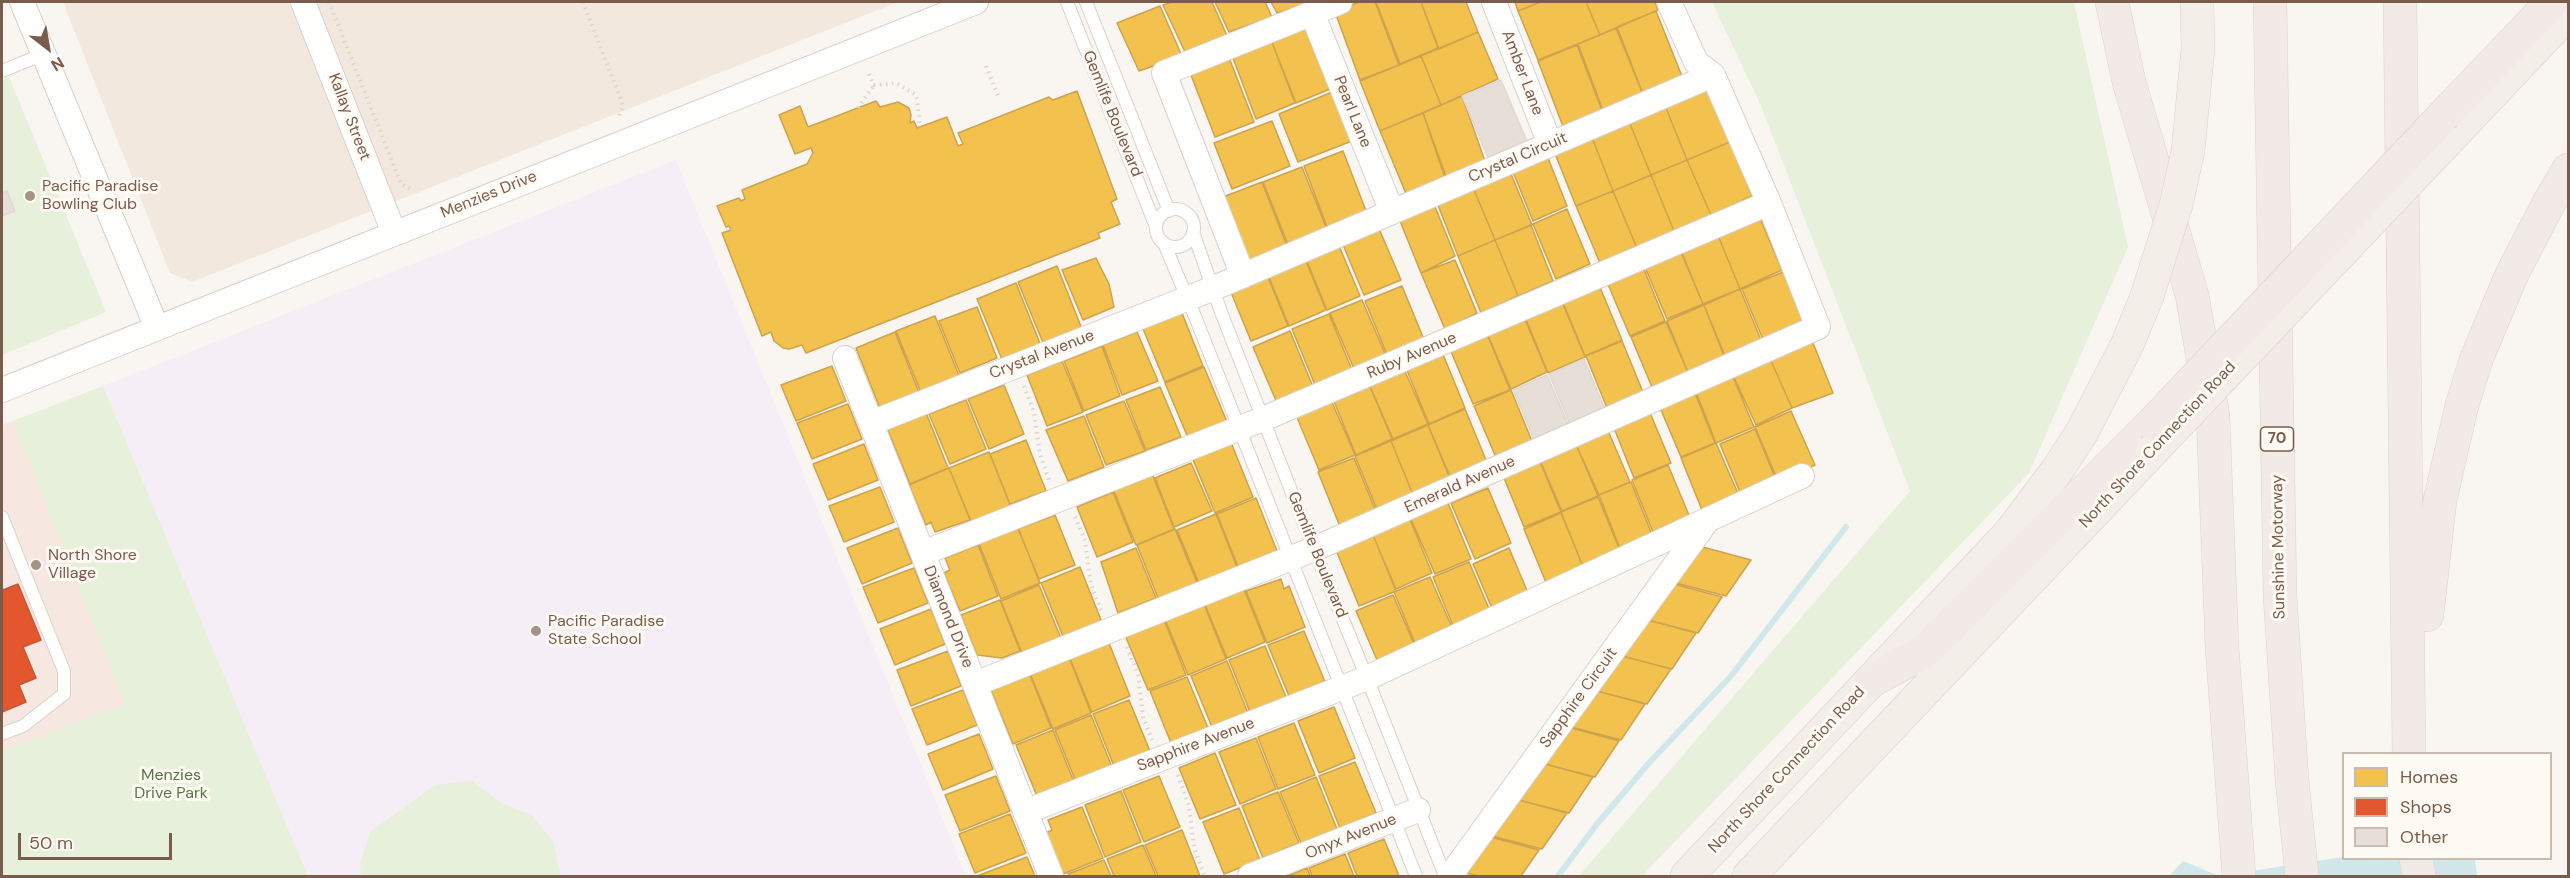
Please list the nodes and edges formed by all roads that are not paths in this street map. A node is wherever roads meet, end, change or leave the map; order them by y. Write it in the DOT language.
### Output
graph roads {
  1 [pos="22,2"];
  2 [pos="303,2"];
  3 [pos="976,2"];
  4 [pos="1067,2"];
  5 [pos="1086,2"];
  6 [pos="1340,2"];
  7 [pos="1494,2"];
  8 [pos="1669,2"];
  9 [pos="2112,2"];
  10 [pos="2197,2"];
  11 [pos="2270,2"];
  12 [pos="2400,2"];
  13 [pos="2552,2"];
  14 [pos="1312,13"];
  15 [pos="2568,14"];
  16 [pos="44,54"];
  17 [pos="2,71"];
  18 [pos="1713,75"];
  19 [pos="2446,128"];
  20 [pos="1550,144"];
  21 [pos="2568,170"];
  22 [pos="1769,203"];
  23 [pos="1169,211"];
  24 [pos="1392,212"];
  25 [pos="1156,227"];
  26 [pos="1193,232"];
  27 [pos="394,233"];
  28 [pos="1164,243"];
  29 [pos="1243,276"];
  30 [pos="1214,288"];
  31 [pos="1187,299"];
  32 [pos="157,328"];
  33 [pos="845,358"];
  34 [pos="2,390"];
  35 [pos="1263,419"];
  36 [pos="871,423"];
  37 [pos="1240,428"];
  38 [pos="2153,437"];
  39 [pos="1802,476"];
  40 [pos="2,517"];
  41 [pos="1708,519"];
  42 [pos="1314,549"];
  43 [pos="923,553"];
  44 [pos="1291,559"];
  45 [pos="1367,678"];
  46 [pos="1871,681"];
  47 [pos="975,684"];
  48 [pos="1342,688"];
  49 [pos="2,734"];
  50 [pos="2409,752"];
  51 [pos="2424,752"];
  52 [pos="1418,810"];
  53 [pos="1025,812"];
  54 [pos="1394,819"];
  55 [pos="1052,876"];
  56 [pos="1250,876"];
  57 [pos="1416,876"];
  58 [pos="1445,876"];
  59 [pos="1450,876"];
  60 [pos="1687,876"];
  61 [pos="1749,876"];
  62 [pos="2239,876"];
  63 [pos="2301,876"];
  1 -- 16 [label="street"];
  2 -- 27 [label="street, Kallay Street"];
  3 -- 27 [label="street, Menzies Drive"];
  4 -- 25 [label="lane, Gemlife Boulevard"];
  5 -- 23 [label="lane, Gemlife Boulevard"];
  6 -- 14 [label="street"];
  7 -- 20 [label="street, Amber Lane"];
  8 -- 18 [label="street"];
  9 -- 62 [label="highway"];
  10 -- 46 [label="main road, North Shore Connection Road, bridge"];
  11 -- 63 [label="highway, Sunshine Motorway / 70"];
  12 -- 50 [label="highway"];
  13 -- 19 [label="highway"];
  14 -- 24 [label="street, Pearl Lane"];
  14 -- 29 [label="street"];
  15 -- 19 [label="main road"];
  16 -- 17 [label="lane"];
  16 -- 32 [label="street"];
  18 -- 20 [label="street, Crystal Circuit"];
  18 -- 22 [label="street"];
  19 -- 38 [label="highway, bridge"];
  20 -- 24 [label="street, Crystal Circuit"];
  21 -- 51 [label="highway"];
  22 -- 35 [label="street, Ruby Avenue"];
  22 -- 42 [label="street, Emerald Avenue"];
  23 -- 25 [label="lane"];
  23 -- 26 [label="lane"];
  24 -- 29 [label="street, Crystal Circuit"];
  25 -- 28 [label="lane"];
  26 -- 28 [label="lane"];
  26 -- 30 [label="lane, Gemlife Boulevard"];
  27 -- 32 [label="street, Menzies Drive"];
  28 -- 31 [label="lane, Gemlife Boulevard"];
  29 -- 30 [label="street, Crystal Circuit"];
  30 -- 31 [label="street, Crystal Avenue"];
  30 -- 35 [label="lane, Gemlife Boulevard"];
  31 -- 36 [label="street, Crystal Avenue"];
  31 -- 37 [label="lane, Gemlife Boulevard"];
  32 -- 34 [label="street, Menzies Drive"];
  33 -- 36 [label="street, Diamond Drive"];
  35 -- 37 [label="street, Ruby Avenue"];
  35 -- 42 [label="lane, Gemlife Boulevard"];
  36 -- 43 [label="street, Diamond Drive"];
  37 -- 43 [label="street, Ruby Avenue"];
  37 -- 44 [label="lane, Gemlife Boulevard"];
  38 -- 46 [label="highway"];
  38 -- 61 [label="main road, North Shore Connection Road"];
  39 -- 41 [label="street, Sapphire Circuit"];
  40 -- 49 [label="lane"];
  41 -- 45 [label="street, Sapphire Circuit"];
  41 -- 59 [label="street, Sapphire Circuit"];
  42 -- 44 [label="street, Emerald Avenue"];
  42 -- 45 [label="lane, Gemlife Boulevard"];
  43 -- 47 [label="street, Diamond Drive"];
  44 -- 47 [label="street, Emerald Avenue"];
  44 -- 48 [label="lane, Gemlife Boulevard"];
  45 -- 48 [label="street, Sapphire Avenue"];
  45 -- 52 [label="lane, Gemlife Boulevard"];
  46 -- 60 [label="main road, North Shore Connection Road"];
  47 -- 53 [label="street, Diamond Drive"];
  48 -- 53 [label="street, Sapphire Avenue"];
  48 -- 54 [label="lane, Gemlife Boulevard"];
  52 -- 54 [label="street, Onyx Avenue"];
  52 -- 58 [label="lane, Gemlife Boulevard"];
  53 -- 55 [label="street, Diamond Drive"];
  54 -- 56 [label="street, Onyx Avenue"];
  54 -- 57 [label="lane, Gemlife Boulevard"];
}
